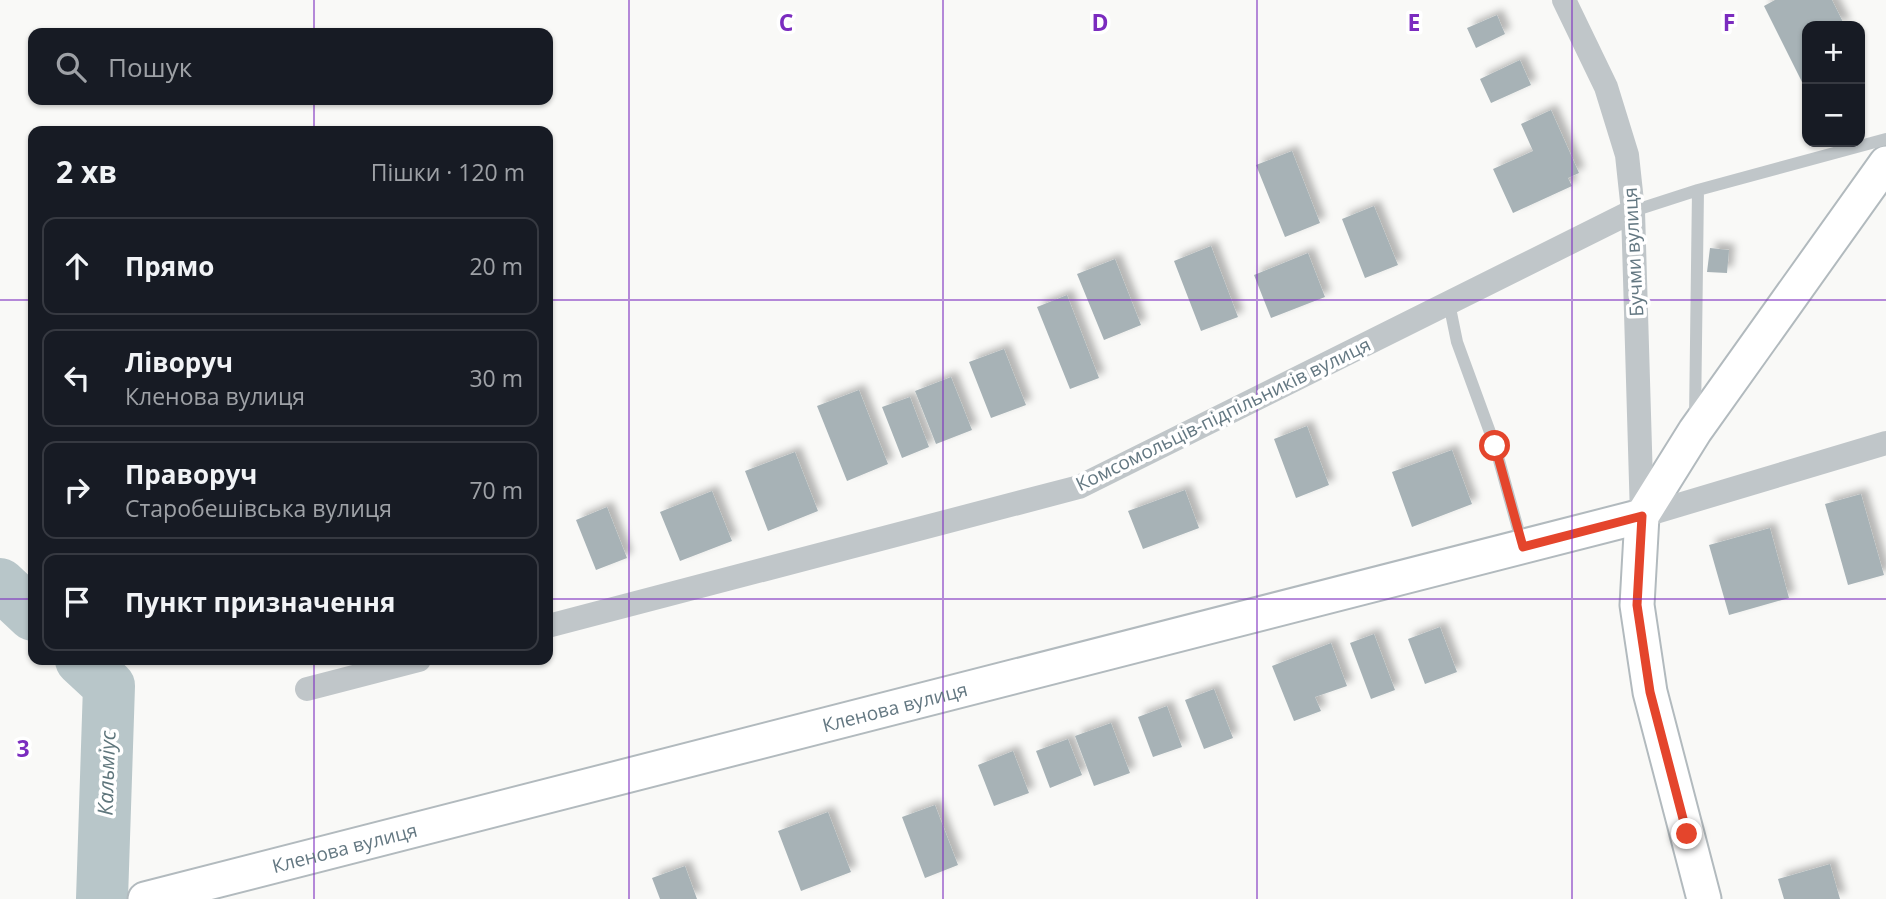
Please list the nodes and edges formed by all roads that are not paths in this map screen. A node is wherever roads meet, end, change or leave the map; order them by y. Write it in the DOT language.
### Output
graph roads {
  1 [pos="1564,0"];
  2 [pos="1886,139"];
  3 [pos="1886,163"];
  4 [pos="1698,190"];
  5 [pos="1633,211"];
  6 [pos="1449,303"];
  7 [pos="1695,431"];
  8 [pos="1886,443"];
  9 [pos="1642,516"];
  10 [pos="1523,547"];
  11 [pos="553,625"];
  12 [pos="400,665"];
  13 [pos="307,689"];
  14 [pos="145,899"];
  15 [pos="1704,899"];
  1 -- 5 [label="street, Бучми вулиця"];
  2 -- 4 [label="lane"];
  3 -- 7 [label="main road"];
  4 -- 5 [label="lane"];
  4 -- 7 [label="lane"];
  5 -- 6 [label="street, Комсомольців-підпільників вулиця"];
  5 -- 9 [label="street, Бучми вулиця"];
  6 -- 10 [label="lane"];
  6 -- 11 [label="street, Комсомольців-підпільників вулиця"];
  7 -- 9 [label="main road"];
  8 -- 9 [label="street"];
  9 -- 10 [label="main road, Кленова вулиця"];
  9 -- 15 [label="main road"];
  10 -- 14 [label="main road, Кленова вулиця"];
  12 -- 13 [label="street"];
}
